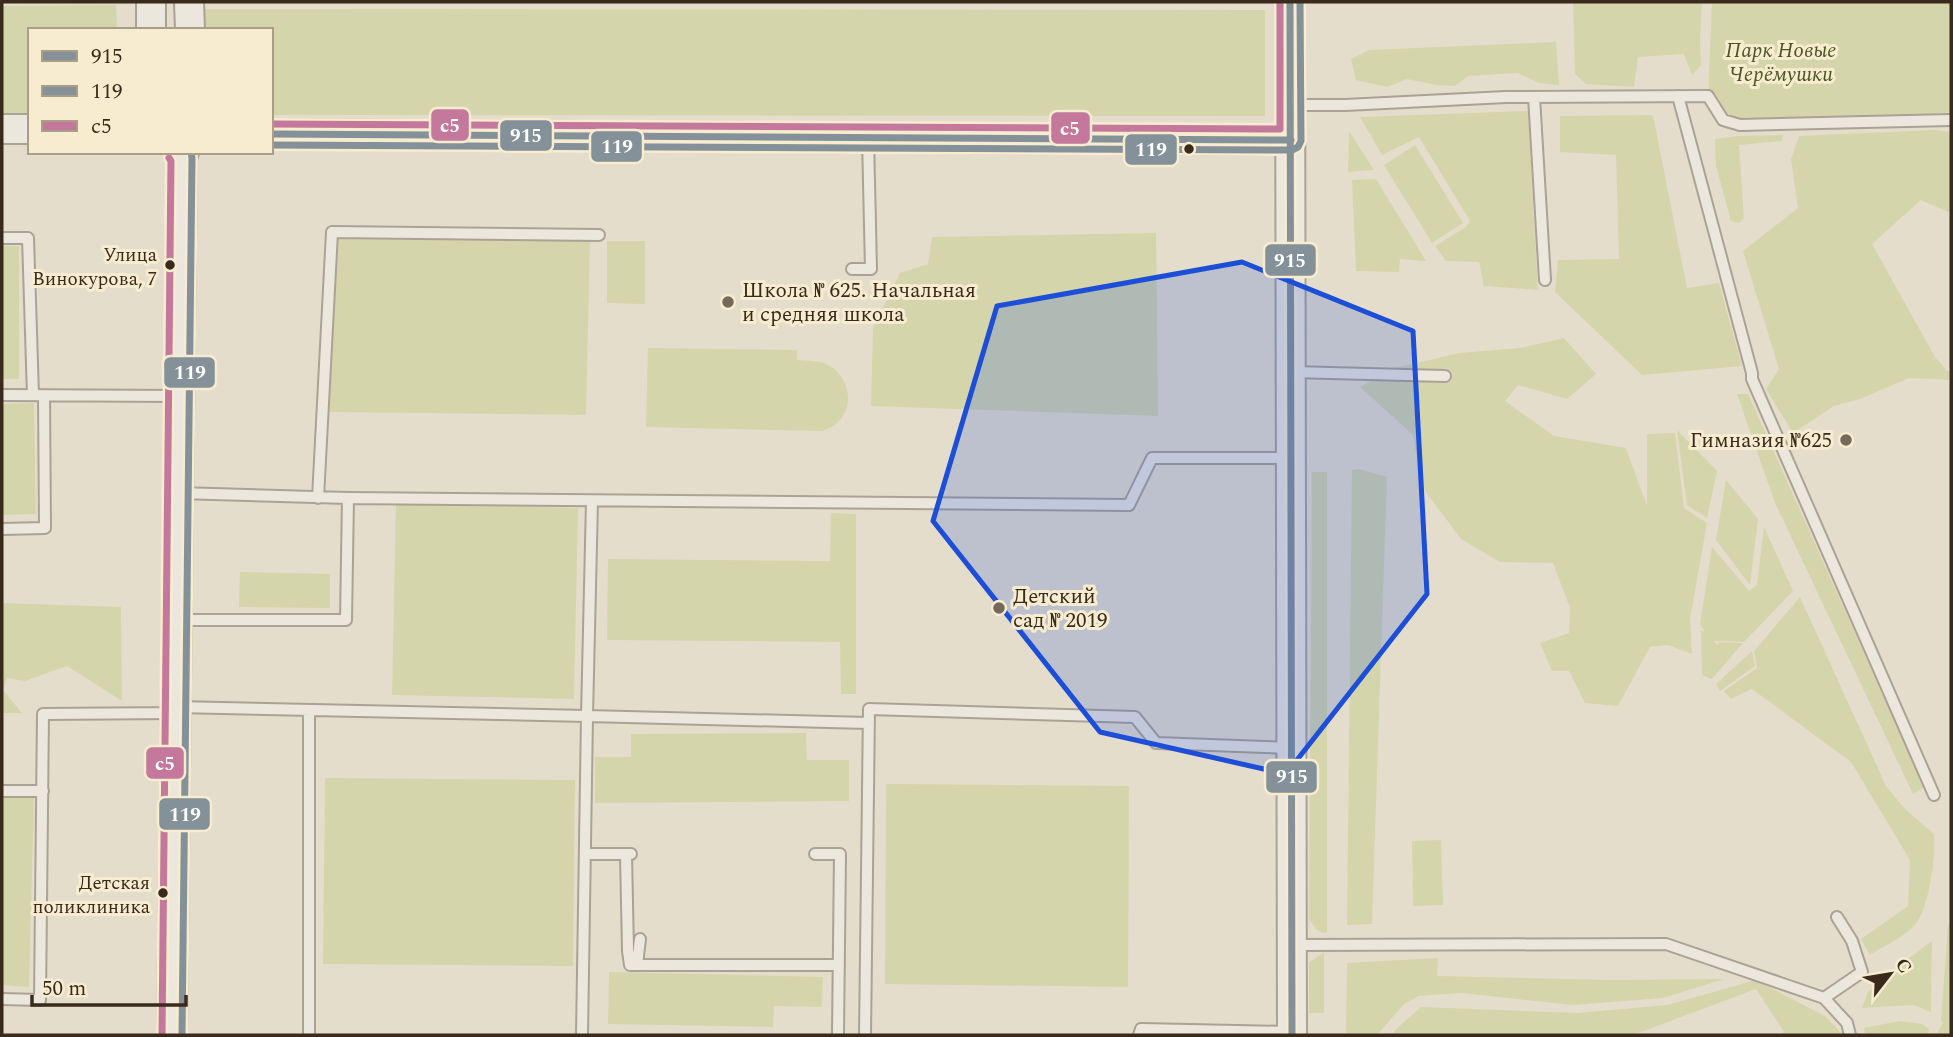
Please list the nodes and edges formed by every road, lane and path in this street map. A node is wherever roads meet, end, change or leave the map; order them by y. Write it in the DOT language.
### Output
graph roads {
  1 [pos="151,2"];
  2 [pos="189,2"];
  3 [pos="1290,2"];
  4 [pos="151,28"];
  5 [pos="190,28"];
  6 [pos="1678,96"];
  7 [pos="1534,97"];
  8 [pos="1290,105"];
  9 [pos="1951,120"];
  10 [pos="2,129"];
  11 [pos="28,129"];
  12 [pos="273,134"];
  13 [pos="868,138"];
  14 [pos="1290,140"];
  15 [pos="181,154"];
  16 [pos="598,234"];
  17 [pos="2,238"];
  18 [pos="852,269"];
  19 [pos="1545,280"];
  20 [pos="1292,372"];
  21 [pos="1445,376"];
  22 [pos="2,396"];
  23 [pos="39,396"];
  24 [pos="179,396"];
  25 [pos="1291,458"];
  26 [pos="178,493"];
  27 [pos="318,498"];
  28 [pos="348,498"];
  29 [pos="592,500"];
  30 [pos="2,528"];
  31 [pos="177,620"];
  32 [pos="176,710"];
  33 [pos="309,711"];
  34 [pos="587,716"];
  35 [pos="868,723"];
  36 [pos="1292,748"];
  37 [pos="2,790"];
  38 [pos="43,791"];
  39 [pos="1934,795"];
  40 [pos="815,854"];
  41 [pos="585,855"];
  42 [pos="1837,917"];
  43 [pos="640,939"];
  44 [pos="1292,945"];
  45 [pos="637,965"];
  46 [pos="839,965"];
  47 [pos="1824,998"];
  48 [pos="2,999"];
  49 [pos="1292,1033"];
  50 [pos="172,1035"];
  51 [pos="309,1035"];
  52 [pos="582,1035"];
  53 [pos="838,1035"];
  54 [pos="865,1035"];
  55 [pos="1139,1035"];
  56 [pos="1850,1035"];
  1 -- 4 [label="street"];
  2 -- 5 [label="street"];
  3 -- 8 [label="street"];
  6 -- 7 [label="lane"];
  6 -- 9 [label="lane"];
  6 -- 39 [label="lane"];
  7 -- 8 [label="lane"];
  7 -- 19 [label="lane"];
  8 -- 14 [label="street"];
  10 -- 11 [label="street"];
  12 -- 13 [label="street"];
  13 -- 14 [label="street"];
  13 -- 18 [label="lane"];
  14 -- 20 [label="street"];
  15 -- 24 [label="street"];
  16 -- 27 [label="lane"];
  17 -- 23 [label="lane"];
  20 -- 21 [label="lane"];
  20 -- 25 [label="street"];
  22 -- 23 [label="lane"];
  23 -- 24 [label="lane"];
  23 -- 30 [label="lane"];
  24 -- 26 [label="street"];
  25 -- 29 [label="lane"];
  25 -- 36 [label="street"];
  26 -- 27 [label="lane"];
  26 -- 31 [label="street"];
  27 -- 28 [label="lane"];
  28 -- 29 [label="lane"];
  28 -- 31 [label="lane"];
  29 -- 34 [label="lane"];
  31 -- 32 [label="street"];
  32 -- 33 [label="lane"];
  32 -- 38 [label="lane"];
  32 -- 50 [label="street"];
  33 -- 34 [label="lane"];
  33 -- 51 [label="lane"];
  34 -- 35 [label="lane"];
  34 -- 41 [label="lane"];
  35 -- 36 [label="lane"];
  35 -- 54 [label="lane"];
  36 -- 44 [label="street"];
  37 -- 38 [label="lane"];
  38 -- 48 [label="lane"];
  40 -- 46 [label="lane"];
  41 -- 45 [label="lane"];
  41 -- 52 [label="lane"];
  42 -- 47 [label="lane"];
  43 -- 45 [label="lane"];
  44 -- 47 [label="lane"];
  44 -- 49 [label="street"];
  45 -- 46 [label="lane"];
  46 -- 53 [label="lane"];
  47 -- 56 [label="lane"];
  49 -- 55 [label="lane"];
}
